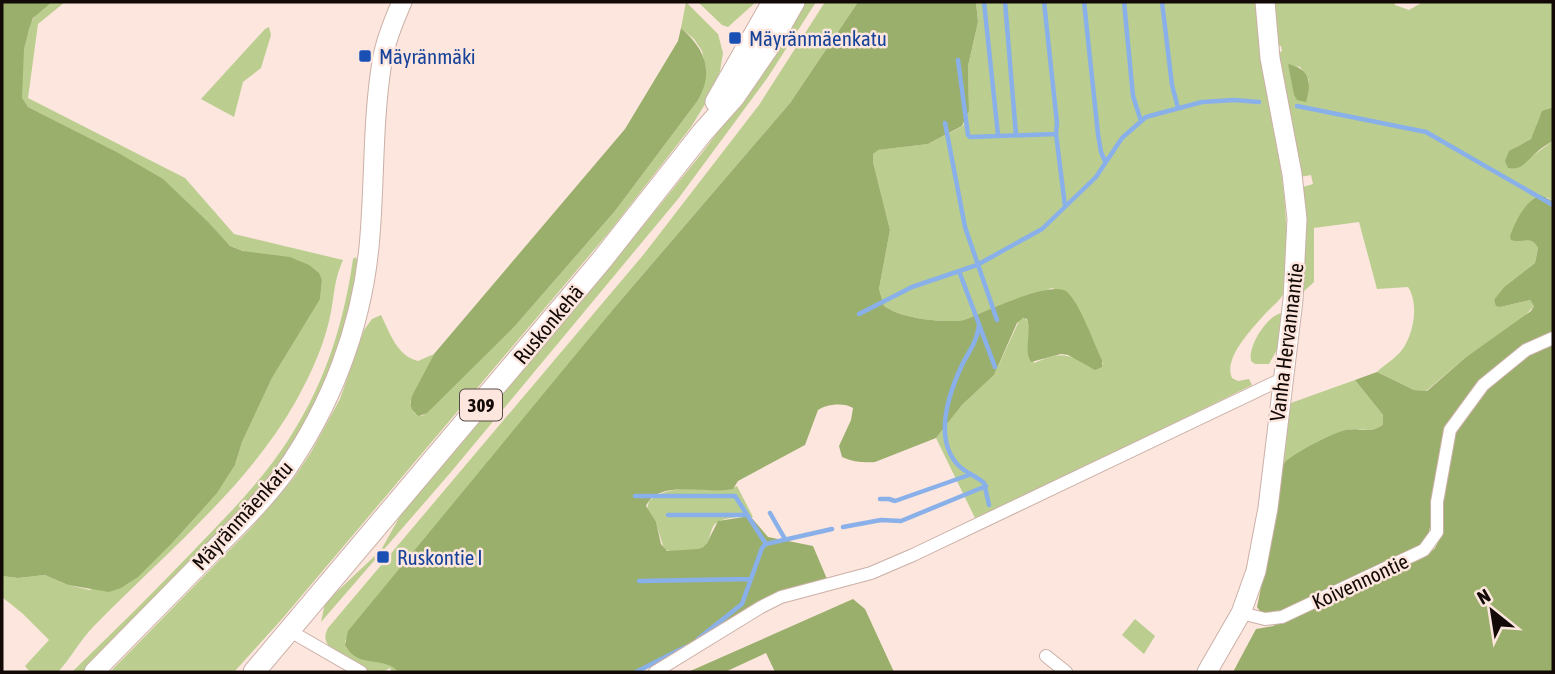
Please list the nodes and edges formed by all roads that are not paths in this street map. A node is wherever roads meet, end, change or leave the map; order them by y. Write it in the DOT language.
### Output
graph roads {
  1 [pos="402,2"];
  2 [pos="773,2"];
  3 [pos="793,2"];
  4 [pos="1265,2"];
  5 [pos="702,132"];
  6 [pos="1553,338"];
  7 [pos="1282,379"];
  8 [pos="1241,613"];
  9 [pos="289,631"];
  10 [pos="1046,656"];
  11 [pos="94,672"];
  12 [pos="254,672"];
  13 [pos="360,672"];
  14 [pos="655,672"];
  15 [pos="1066,672"];
  16 [pos="1207,672"];
  1 -- 11 [label="street, Mäyränmäenkatu"];
  2 -- 5 [label="main road, Ruskonkehä / 309"];
  3 -- 5 [label="main road, Ruskonkehä / 309"];
  4 -- 7 [label="street, Vanha Hervannantie"];
  5 -- 9 [label="main road, Ruskonkehä / 309"];
  6 -- 8 [label="street, Koivennontie"];
  7 -- 8 [label="street, Vanha Hervannantie"];
  7 -- 14 [label="street"];
  8 -- 16 [label="street, Vanha Hervannantie"];
  9 -- 12 [label="main road, Ruskonkehä / 309"];
  9 -- 13 [label="street"];
  10 -- 15 [label="street"];
}
